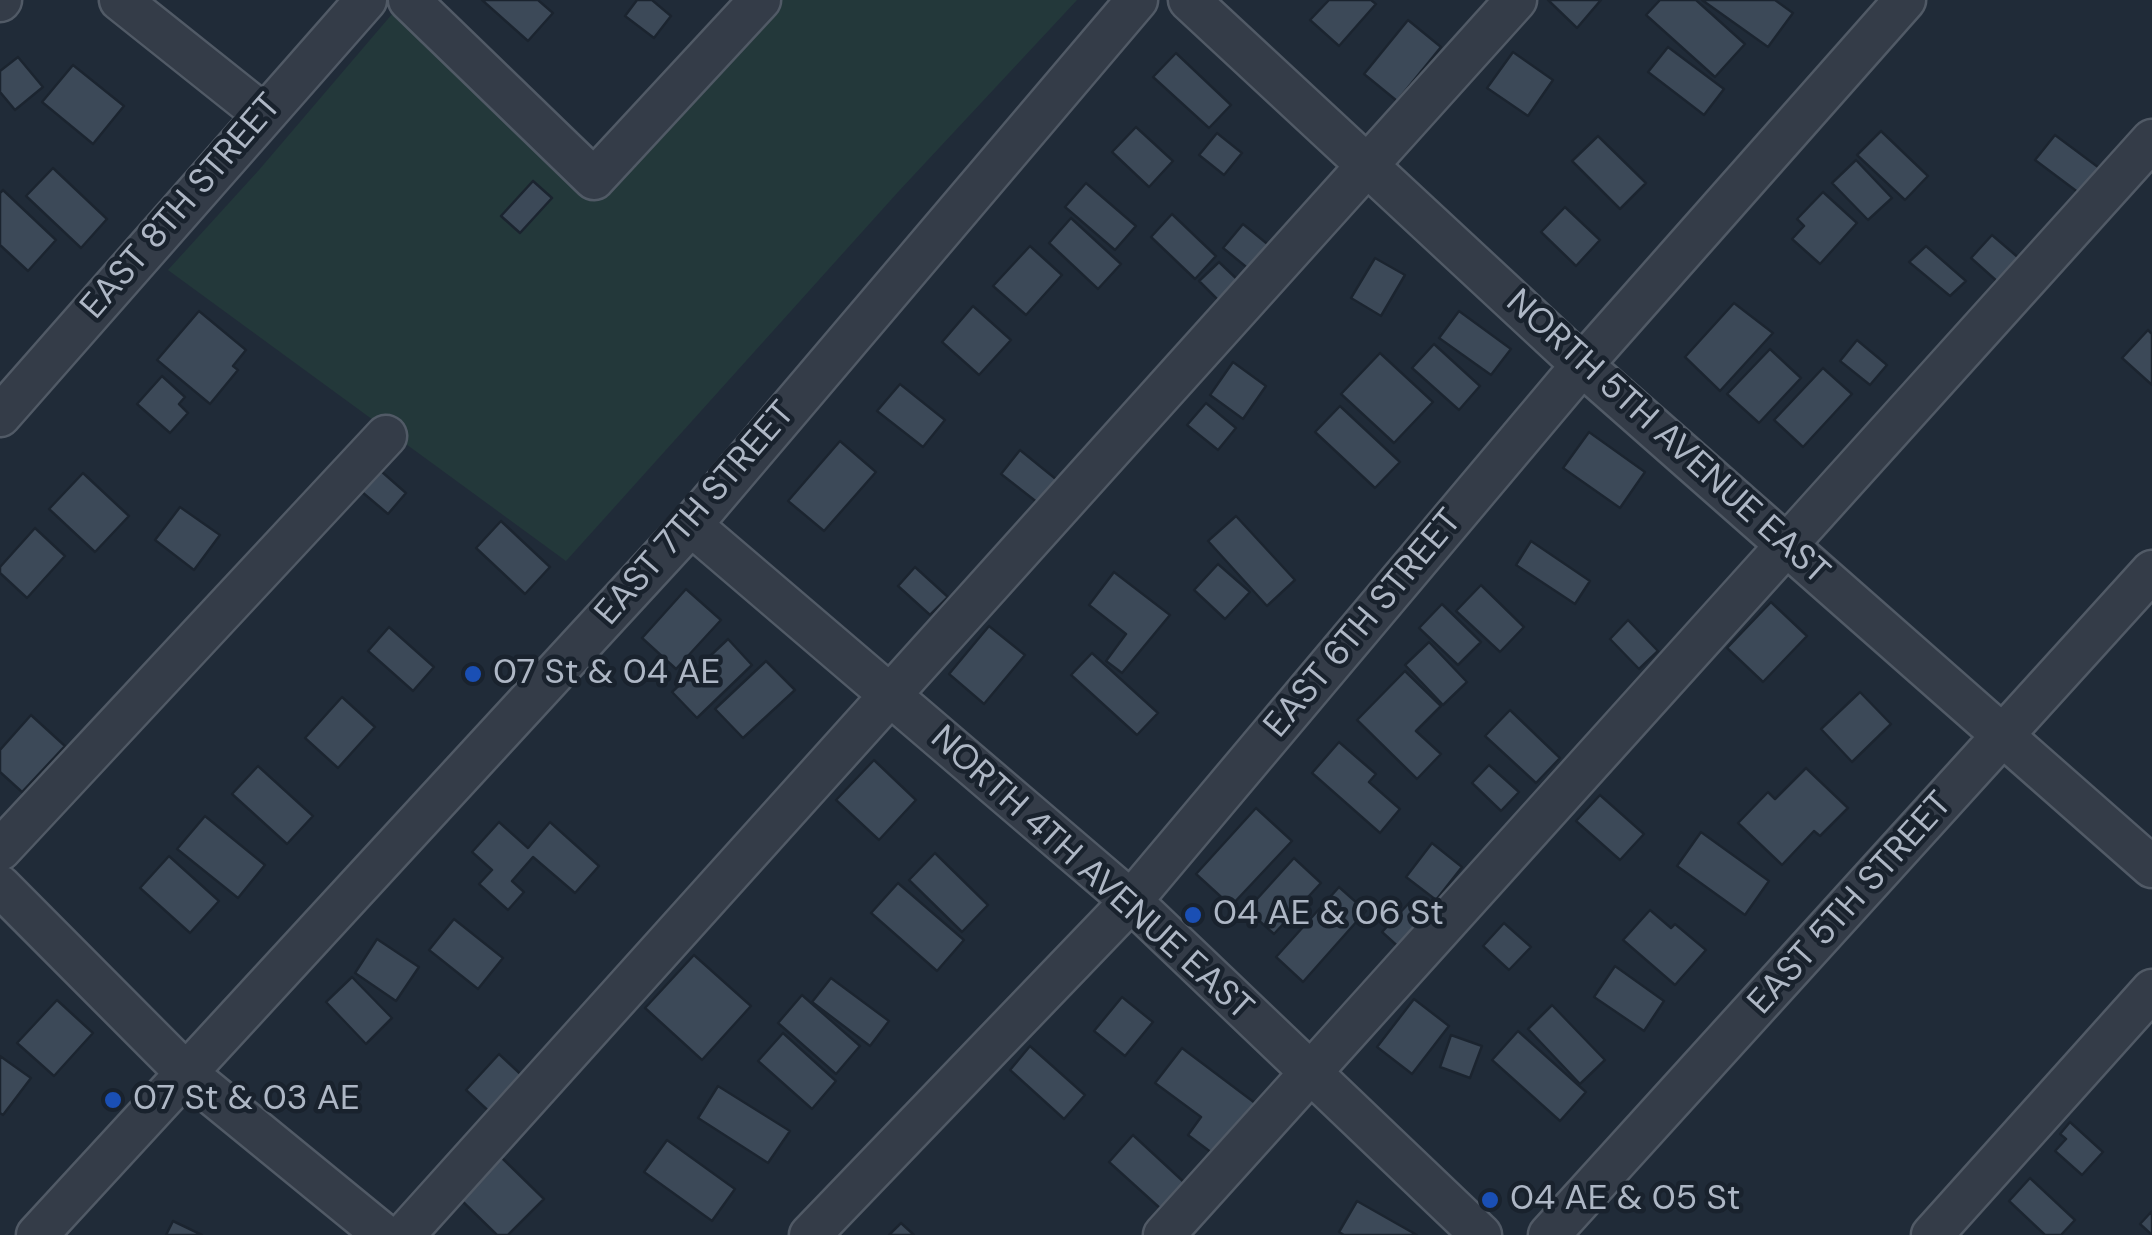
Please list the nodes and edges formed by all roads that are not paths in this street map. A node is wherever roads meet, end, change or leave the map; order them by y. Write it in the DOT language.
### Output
graph roads {
  1 [pos="120,0"];
  2 [pos="366,0"];
  3 [pos="409,0"];
  4 [pos="760,0"];
  5 [pos="1137,0"];
  6 [pos="1189,0"];
  7 [pos="1516,0"];
  8 [pos="1905,0"];
  9 [pos="264,114"];
  10 [pos="2152,140"];
  11 [pos="1366,165"];
  12 [pos="1582,365"];
  13 [pos="0,416"];
  14 [pos="386,436"];
  15 [pos="692,524"];
  16 [pos="1786,545"];
  17 [pos="2152,571"];
  18 [pos="889,695"];
  19 [pos="2003,737"];
  20 [pos="0,850"];
  21 [pos="2152,867"];
  22 [pos="0,886"];
  23 [pos="1131,901"];
  24 [pos="2152,990"];
  25 [pos="1310,1073"];
  26 [pos="186,1074"];
  27 [pos="37,1235"];
  28 [pos="384,1235"];
  29 [pos="404,1235"];
  30 [pos="810,1235"];
  31 [pos="1164,1235"];
  32 [pos="1480,1235"];
  33 [pos="1549,1235"];
  34 [pos="1932,1235"];
  1 -- 9 [label="street"];
  2 -- 9 [label="street, EAST 8TH STREET"];
  3 -- 4 [label="street"];
  5 -- 15 [label="street, EAST 7TH STREET"];
  6 -- 11 [label="street, NORTH 5TH AVENUE EAST"];
  7 -- 11 [label="street"];
  8 -- 12 [label="street, EAST 6TH STREET"];
  9 -- 13 [label="street, EAST 8TH STREET"];
  10 -- 16 [label="street"];
  11 -- 12 [label="street, NORTH 5TH AVENUE EAST"];
  11 -- 18 [label="street"];
  12 -- 16 [label="street, NORTH 5TH AVENUE EAST"];
  12 -- 23 [label="street, EAST 6TH STREET"];
  14 -- 20 [label="street"];
  15 -- 18 [label="street, NORTH 4TH AVENUE EAST"];
  15 -- 26 [label="street, EAST 7TH STREET"];
  16 -- 19 [label="street, NORTH 5TH AVENUE EAST"];
  16 -- 25 [label="street"];
  17 -- 19 [label="street, EAST 5TH STREET"];
  18 -- 23 [label="street, NORTH 4TH AVENUE EAST"];
  18 -- 29 [label="street"];
  19 -- 21 [label="street, NORTH 5TH AVENUE EAST"];
  19 -- 33 [label="street, EAST 5TH STREET"];
  22 -- 26 [label="street"];
  23 -- 25 [label="street, NORTH 4TH AVENUE EAST"];
  23 -- 30 [label="street, EAST 6TH STREET"];
  24 -- 34 [label="street"];
  25 -- 31 [label="street"];
  25 -- 32 [label="street, NORTH 4TH AVENUE EAST"];
  26 -- 27 [label="street, EAST 7TH STREET"];
  26 -- 28 [label="street"];
}
